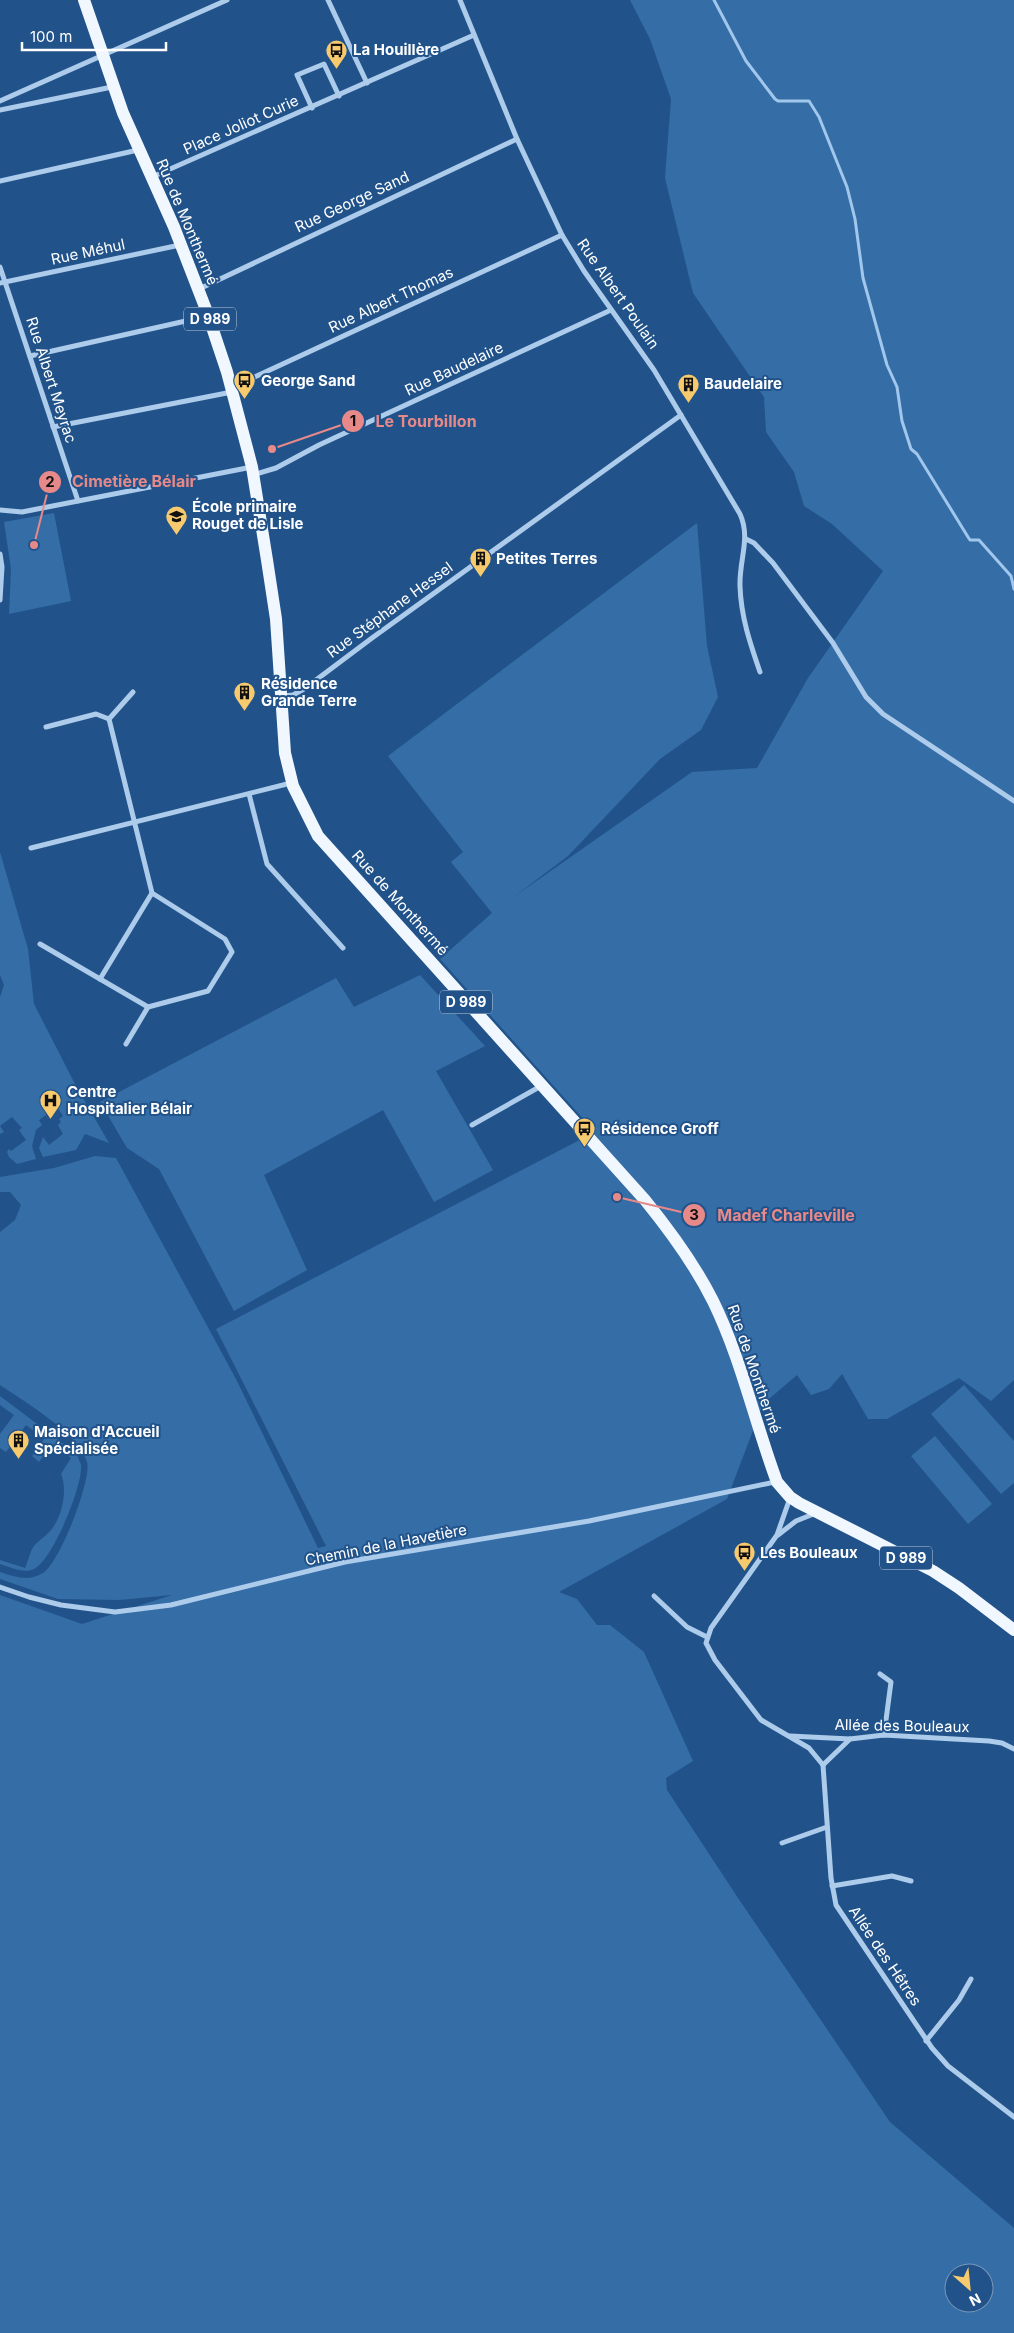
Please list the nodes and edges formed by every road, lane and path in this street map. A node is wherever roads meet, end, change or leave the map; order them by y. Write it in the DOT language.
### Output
graph roads {
  1 [pos="84,0"];
  2 [pos="227,0"];
  3 [pos="328,0"];
  4 [pos="460,0"];
  5 [pos="474,35"];
  6 [pos="103,54"];
  7 [pos="367,83"];
  8 [pos="115,87"];
  9 [pos="339,96"];
  10 [pos="0,101"];
  11 [pos="312,108"];
  12 [pos="0,110"];
  13 [pos="517,139"];
  14 [pos="139,150"];
  15 [pos="152,178"];
  16 [pos="0,181"];
  17 [pos="562,235"];
  18 [pos="181,244"];
  19 [pos="0,267"];
  20 [pos="3,283"];
  21 [pos="198,289"];
  22 [pos="611,310"];
  23 [pos="209,316"];
  24 [pos="30,356"];
  25 [pos="231,390"];
  26 [pos="681,415"];
  27 [pos="53,427"];
  28 [pos="252,471"];
  29 [pos="78,501"];
  30 [pos="0,510"];
  31 [pos="746,539"];
  32 [pos="0,554"];
  33 [pos="0,600"];
  34 [pos="760,672"];
  35 [pos="133,692"];
  36 [pos="281,696"];
  37 [pos="109,719"];
  38 [pos="46,727"];
  39 [pos="292,782"];
  40 [pos="249,794"];
  41 [pos="1014,801"];
  42 [pos="135,823"];
  43 [pos="30,848"];
  44 [pos="152,893"];
  45 [pos="40,944"];
  46 [pos="343,948"];
  47 [pos="100,979"];
  48 [pos="148,1007"];
  49 [pos="126,1044"];
  50 [pos="542,1086"];
  51 [pos="472,1125"];
  52 [pos="777,1482"];
  53 [pos="790,1497"];
  54 [pos="818,1512"];
  55 [pos="777,1535"];
  56 [pos="0,1587"];
  57 [pos="654,1596"];
  58 [pos="1014,1630"];
  59 [pos="707,1637"];
  60 [pos="880,1674"];
  61 [pos="787,1736"];
  62 [pos="884,1736"];
  63 [pos="850,1739"];
  64 [pos="1014,1749"];
  65 [pos="823,1765"];
  66 [pos="827,1827"];
  67 [pos="782,1843"];
  68 [pos="911,1881"];
  69 [pos="832,1886"];
  70 [pos="971,1979"];
  71 [pos="926,2040"];
  72 [pos="1014,2117"];
  1 -- 6 [label="main road, Rue de Monthermé / D 989"];
  2 -- 6 [label="street"];
  3 -- 7 [label="street"];
  4 -- 5 [label="street, Rue Albert Poulain"];
  5 -- 7 [label="street, Place Joliot Curie"];
  5 -- 13 [label="street, Rue Albert Poulain"];
  6 -- 8 [label="main road, Rue de Monthermé / D 989"];
  6 -- 10 [label="street"];
  7 -- 9 [label="street, Place Joliot Curie"];
  8 -- 12 [label="street"];
  8 -- 14 [label="main road, Rue de Monthermé / D 989"];
  9 -- 11 [label="street, Place Joliot Curie"];
  9 -- 11 [label="street, Place Joliot Curie"];
  11 -- 15 [label="street, Place Joliot Curie"];
  13 -- 17 [label="street, Rue Albert Poulain"];
  13 -- 21 [label="street, Rue George Sand"];
  14 -- 15 [label="main road, Rue de Monthermé / D 989"];
  14 -- 16 [label="street"];
  15 -- 18 [label="main road, Rue de Monthermé / D 989"];
  17 -- 22 [label="street, Rue Albert Poulain"];
  17 -- 25 [label="street, Rue Albert Thomas"];
  18 -- 20 [label="street, Rue Méhul"];
  18 -- 21 [label="main road, Rue de Monthermé / D 989"];
  19 -- 20 [label="street, Rue Albert Meyrac"];
  20 -- 24 [label="street, Rue Albert Meyrac"];
  21 -- 23 [label="main road, Rue de Monthermé / D 989"];
  22 -- 26 [label="street, Rue Albert Poulain"];
  22 -- 28 [label="street, Rue Baudelaire"];
  23 -- 24 [label="street"];
  23 -- 25 [label="main road, Rue de Monthermé / D 989"];
  24 -- 27 [label="street, Rue Albert Meyrac"];
  25 -- 27 [label="street, Rue Albert Thomas"];
  25 -- 28 [label="main road, Rue de Monthermé / D 989"];
  26 -- 31 [label="street, Rue Albert Poulain"];
  26 -- 36 [label="street, Rue Stéphane Hessel"];
  27 -- 29 [label="street, Rue Albert Meyrac"];
  28 -- 29 [label="street, Rue Baudelaire"];
  28 -- 36 [label="main road, Rue de Monthermé / D 989"];
  29 -- 30 [label="street, Rue Baudelaire"];
  31 -- 34 [label="street"];
  31 -- 41 [label="street"];
  32 -- 33 [label="street"];
  35 -- 37 [label="street"];
  36 -- 39 [label="main road, Rue de Monthermé / D 989"];
  37 -- 38 [label="street"];
  37 -- 42 [label="street"];
  39 -- 40 [label="street"];
  39 -- 50 [label="main road, Rue de Monthermé / D 989"];
  40 -- 42 [label="street"];
  40 -- 46 [label="street"];
  42 -- 43 [label="street"];
  42 -- 44 [label="street"];
  44 -- 47 [label="street"];
  44 -- 48 [label="street"];
  45 -- 47 [label="street"];
  47 -- 48 [label="street"];
  48 -- 49 [label="street"];
  50 -- 51 [label="street"];
  50 -- 52 [label="main road, Rue de Monthermé / D 989"];
  52 -- 53 [label="main road, Rue de Monthermé / D 989"];
  52 -- 56 [label="street, Chemin de la Havetière"];
  53 -- 54 [label="main road, Rue de Monthermé / D 989"];
  53 -- 55 [label="street"];
  54 -- 55 [label="street"];
  54 -- 58 [label="main road, Rue de Monthermé / D 989"];
  55 -- 59 [label="street"];
  57 -- 59 [label="street"];
  59 -- 61 [label="street, Allée des Bouleaux"];
  60 -- 62 [label="street"];
  61 -- 63 [label="street, Allée des Bouleaux"];
  61 -- 65 [label="street, Allée des Bouleaux"];
  62 -- 63 [label="street, Allée des Bouleaux"];
  62 -- 64 [label="street, Allée des Bouleaux"];
  63 -- 65 [label="street"];
  65 -- 66 [label="street, Allée des Hêtres"];
  66 -- 67 [label="street"];
  66 -- 69 [label="street, Allée des Hêtres"];
  68 -- 69 [label="street"];
  69 -- 71 [label="street, Allée des Hêtres"];
  70 -- 71 [label="street"];
  71 -- 72 [label="street, Allée des Hêtres"];
}
